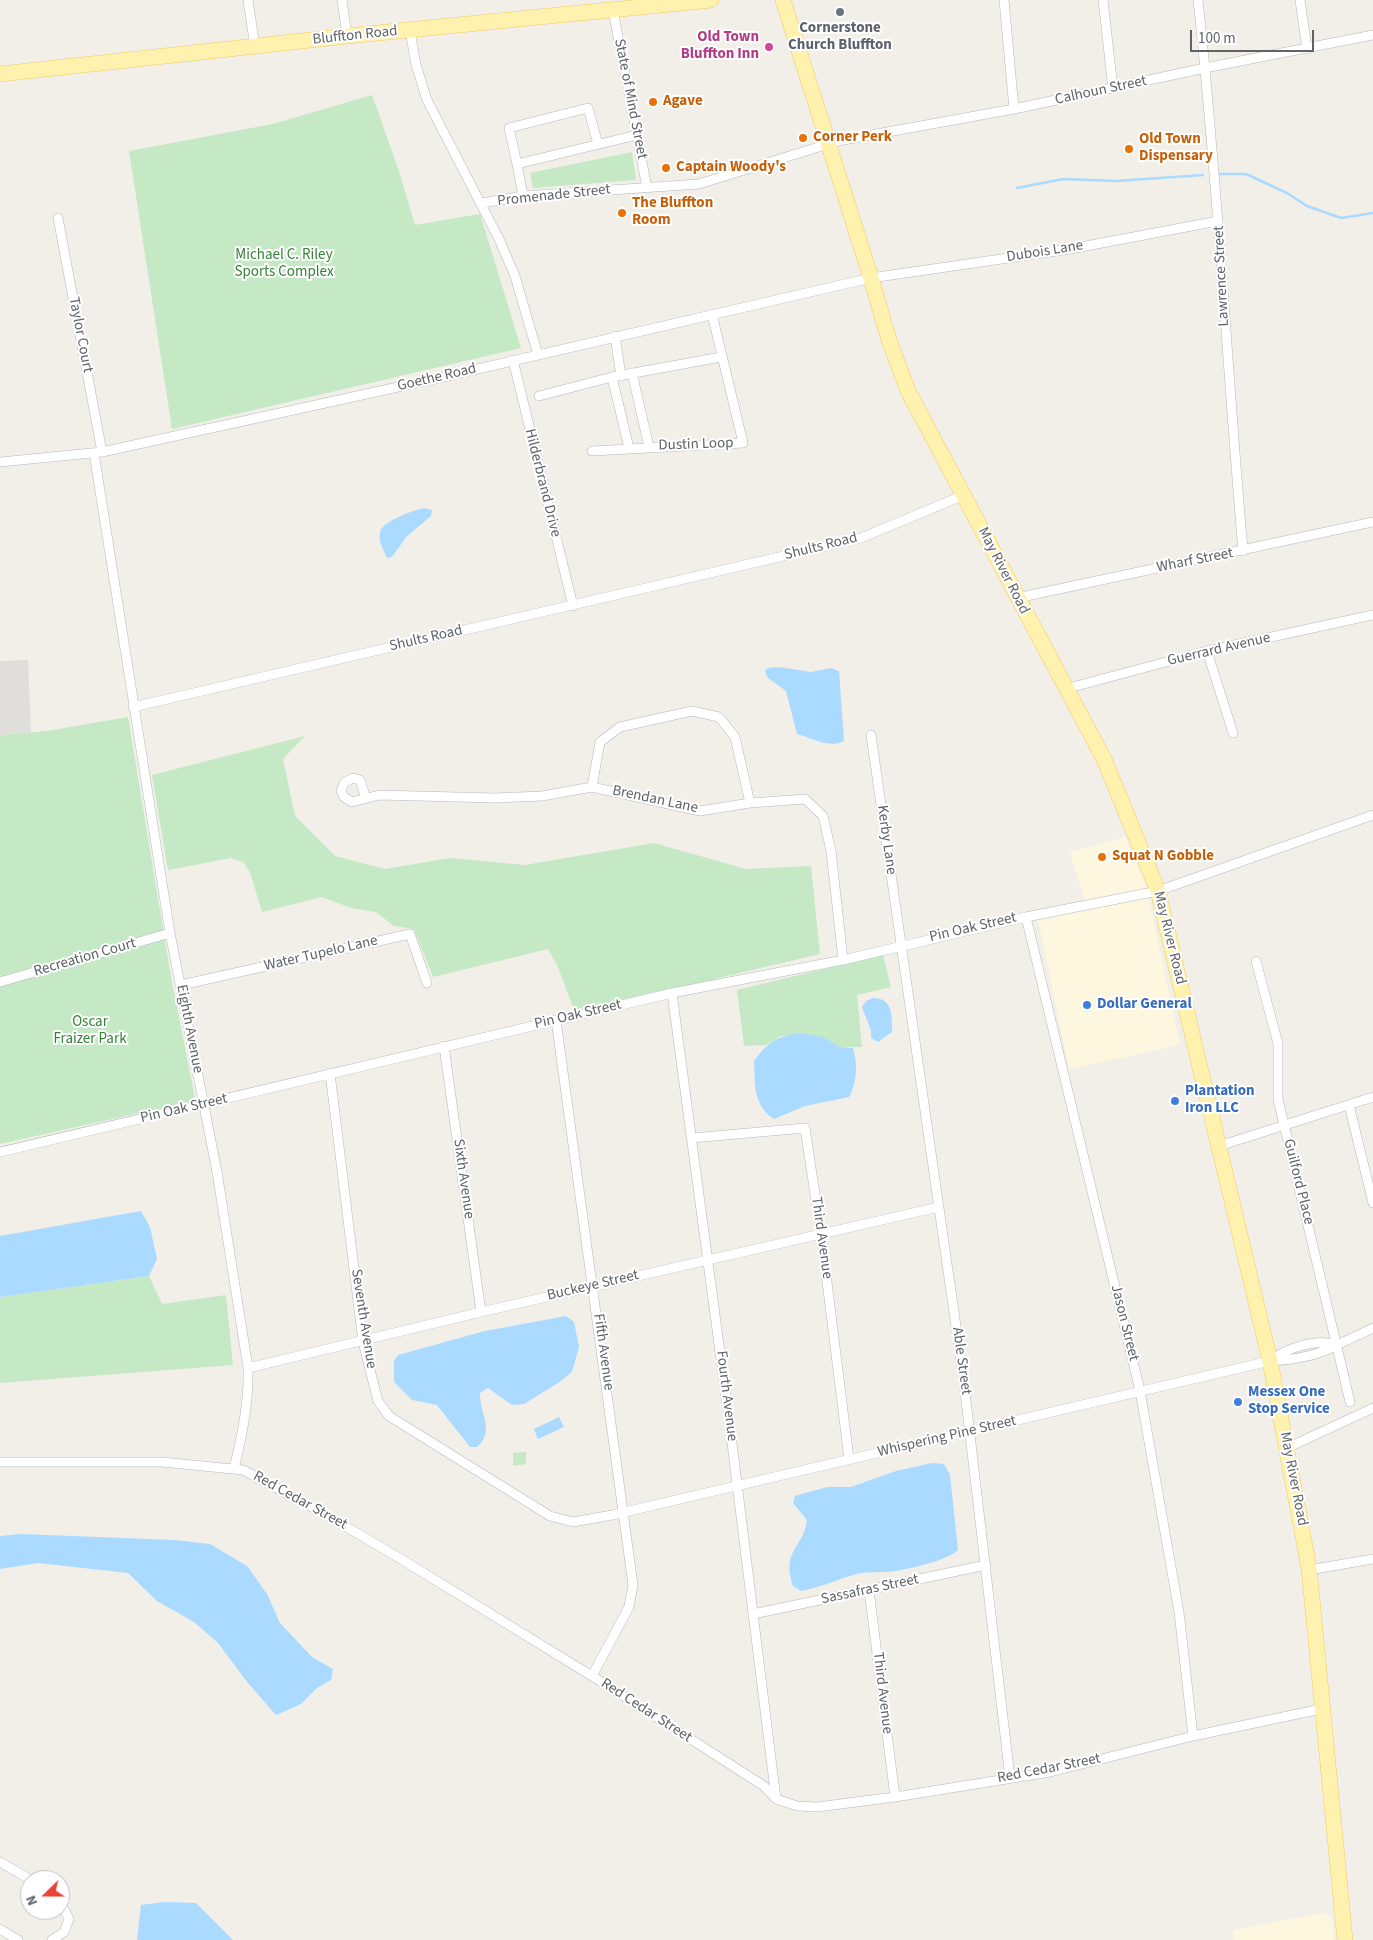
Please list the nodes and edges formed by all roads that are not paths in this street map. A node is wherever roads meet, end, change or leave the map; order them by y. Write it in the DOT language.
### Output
graph roads {
  1 [pos="248,0"];
  2 [pos="342,0"];
  3 [pos="711,0"];
  4 [pos="783,0"];
  5 [pos="1004,0"];
  6 [pos="1103,0"];
  7 [pos="1198,0"];
  8 [pos="1300,0"];
  9 [pos="613,10"];
  10 [pos="410,31"];
  11 [pos="1373,35"];
  12 [pos="347,36"];
  13 [pos="255,47"];
  14 [pos="1307,49"];
  15 [pos="1205,68"];
  16 [pos="0,74"];
  17 [pos="1113,89"];
  18 [pos="1014,109"];
  19 [pos="637,135"];
  20 [pos="598,144"];
  21 [pos="830,144"];
  22 [pos="517,164"];
  23 [pos="647,188"];
  24 [pos="523,196"];
  25 [pos="482,203"];
  26 [pos="58,218"];
  27 [pos="1218,221"];
  28 [pos="872,278"];
  29 [pos="712,314"];
  30 [pos="615,336"];
  31 [pos="538,355"];
  32 [pos="721,357"];
  33 [pos="513,360"];
  34 [pos="632,373"];
  35 [pos="617,376"];
  36 [pos="539,396"];
  37 [pos="649,447"];
  38 [pos="629,448"];
  39 [pos="592,451"];
  40 [pos="98,452"];
  41 [pos="0,462"];
  42 [pos="964,495"];
  43 [pos="1373,522"];
  44 [pos="1243,552"];
  45 [pos="1017,598"];
  46 [pos="573,606"];
  47 [pos="1373,615"];
  48 [pos="1207,651"];
  49 [pos="1065,689"];
  50 [pos="133,707"];
  51 [pos="1233,733"];
  52 [pos="871,735"];
  53 [pos="592,787"];
  54 [pos="366,798"];
  55 [pos="750,803"];
  56 [pos="1373,816"];
  57 [pos="1158,891"];
  58 [pos="1026,917"];
  59 [pos="170,933"];
  60 [pos="901,944"];
  61 [pos="843,960"];
  62 [pos="1256,962"];
  63 [pos="0,982"];
  64 [pos="427,983"];
  65 [pos="181,984"];
  66 [pos="672,993"];
  67 [pos="556,1020"];
  68 [pos="444,1046"];
  69 [pos="330,1073"];
  70 [pos="1373,1097"];
  71 [pos="203,1105"];
  72 [pos="1349,1105"];
  73 [pos="1284,1125"];
  74 [pos="692,1138"];
  75 [pos="1219,1146"];
  76 [pos="0,1152"];
  77 [pos="1369,1165"];
  78 [pos="1373,1203"];
  79 [pos="939,1207"];
  80 [pos="822,1234"];
  81 [pos="708,1259"];
  82 [pos="593,1286"];
  83 [pos="481,1312"];
  84 [pos="1373,1328"];
  85 [pos="363,1342"];
  86 [pos="1337,1345"];
  87 [pos="1270,1360"];
  88 [pos="248,1368"];
  89 [pos="1140,1392"];
  90 [pos="1350,1402"];
  91 [pos="1373,1408"];
  92 [pos="970,1432"];
  93 [pos="1287,1448"];
  94 [pos="849,1460"];
  95 [pos="0,1462"];
  96 [pos="234,1469"];
  97 [pos="738,1485"];
  98 [pos="624,1511"];
  99 [pos="1373,1559"];
  100 [pos="986,1565"];
  101 [pos="1309,1570"];
  102 [pos="869,1590"];
  103 [pos="753,1614"];
  104 [pos="592,1676"];
  105 [pos="1321,1709"];
  106 [pos="1193,1736"];
  107 [pos="1010,1778"];
  108 [pos="895,1797"];
  109 [pos="776,1799"];
  110 [pos="0,1862"];
  111 [pos="20,1874"];
  112 [pos="69,1920"];
  113 [pos="0,1930"];
  114 [pos="18,1940"];
  115 [pos="52,1940"];
  116 [pos="1345,1940"];
  1 -- 13 [label="street"];
  2 -- 12 [label="street"];
  3 -- 9 [label="main road, Bluffton Road"];
  4 -- 21 [label="main road, May River Road"];
  5 -- 18 [label="street"];
  6 -- 17 [label="street"];
  7 -- 15 [label="street, Lawrence Street"];
  8 -- 14 [label="street"];
  9 -- 10 [label="main road, Bluffton Road"];
  9 -- 19 [label="street, State of Mind Street"];
  10 -- 12 [label="main road, Bluffton Road"];
  10 -- 25 [label="street"];
  11 -- 14 [label="street, Calhoun Street"];
  12 -- 13 [label="main road, Bluffton Road"];
  13 -- 16 [label="main road, Bluffton Road"];
  14 -- 15 [label="street, Calhoun Street"];
  15 -- 17 [label="street, Calhoun Street"];
  15 -- 27 [label="street, Lawrence Street"];
  17 -- 18 [label="street, Calhoun Street"];
  18 -- 21 [label="street, Calhoun Street"];
  19 -- 20 [label="street"];
  19 -- 23 [label="street, State of Mind Street"];
  20 -- 22 [label="street"];
  20 -- 22 [label="street"];
  21 -- 23 [label="street, Promenade Street"];
  21 -- 28 [label="main road, May River Road"];
  22 -- 24 [label="street"];
  23 -- 24 [label="street, Promenade Street"];
  24 -- 25 [label="street, Promenade Street"];
  25 -- 31 [label="street"];
  26 -- 40 [label="street, Taylor Court"];
  27 -- 28 [label="street, Dubois Lane"];
  27 -- 44 [label="street, Lawrence Street"];
  28 -- 29 [label="street, Goethe Road"];
  28 -- 42 [label="main road, May River Road"];
  29 -- 30 [label="street, Goethe Road"];
  29 -- 32 [label="street, Dustin Loop"];
  30 -- 31 [label="street, Goethe Road"];
  30 -- 35 [label="street"];
  31 -- 33 [label="street, Goethe Road"];
  32 -- 34 [label="street"];
  32 -- 37 [label="street, Dustin Loop"];
  33 -- 40 [label="street, Goethe Road"];
  33 -- 46 [label="street, Hilderbrand Drive"];
  34 -- 35 [label="street"];
  34 -- 37 [label="street, Dustin Loop"];
  35 -- 36 [label="street"];
  35 -- 38 [label="street"];
  37 -- 38 [label="street, Dustin Loop"];
  38 -- 39 [label="street, Dustin Loop"];
  40 -- 41 [label="street, Goethe Road"];
  40 -- 50 [label="street"];
  42 -- 45 [label="main road, May River Road"];
  42 -- 46 [label="street, Shults Road"];
  43 -- 44 [label="street, Wharf Street"];
  44 -- 45 [label="street, Wharf Street"];
  45 -- 49 [label="main road, May River Road"];
  46 -- 50 [label="street, Shults Road"];
  47 -- 48 [label="street, Guerrard Avenue"];
  48 -- 49 [label="street, Guerrard Avenue"];
  48 -- 51 [label="street"];
  49 -- 57 [label="main road, May River Road"];
  50 -- 59 [label="street, Eighth Avenue"];
  52 -- 60 [label="street, Kerby Lane"];
  53 -- 54 [label="street, Brendan Lane"];
  53 -- 55 [label="street, Brendan Lane"];
  53 -- 55 [label="street"];
  55 -- 61 [label="street, Brendan Lane"];
  56 -- 57 [label="street, Pin Oak Street"];
  57 -- 58 [label="street, Pin Oak Street"];
  57 -- 75 [label="main road, May River Road"];
  58 -- 60 [label="street, Pin Oak Street"];
  58 -- 89 [label="street, Jason Street"];
  59 -- 63 [label="street, Recreation Court"];
  59 -- 65 [label="street, Eighth Avenue"];
  60 -- 61 [label="street, Pin Oak Street"];
  60 -- 79 [label="street, Able Street"];
  61 -- 66 [label="street, Pin Oak Street"];
  62 -- 73 [label="street, Guilford Place"];
  64 -- 65 [label="street, Water Tupelo Lane"];
  65 -- 71 [label="street, Eighth Avenue"];
  66 -- 67 [label="street, Pin Oak Street"];
  66 -- 74 [label="street, Fourth Avenue"];
  67 -- 68 [label="street, Pin Oak Street"];
  67 -- 82 [label="street, Fifth Avenue"];
  68 -- 69 [label="street, Pin Oak Street"];
  68 -- 83 [label="street, Sixth Avenue"];
  69 -- 71 [label="street, Pin Oak Street"];
  69 -- 85 [label="street, Seventh Avenue"];
  70 -- 72 [label="street"];
  71 -- 76 [label="street, Pin Oak Street"];
  71 -- 88 [label="street, Eighth Avenue"];
  72 -- 73 [label="street"];
  72 -- 77 [label="street"];
  73 -- 75 [label="street"];
  73 -- 86 [label="street, Guilford Place"];
  74 -- 80 [label="street, Third Avenue"];
  74 -- 81 [label="street, Fourth Avenue"];
  75 -- 87 [label="main road, May River Road"];
  77 -- 78 [label="street"];
  79 -- 80 [label="street, Buckeye Street"];
  79 -- 92 [label="street, Able Street"];
  80 -- 81 [label="street, Buckeye Street"];
  80 -- 94 [label="street, Third Avenue"];
  81 -- 82 [label="street, Buckeye Street"];
  81 -- 97 [label="street, Fourth Avenue"];
  82 -- 83 [label="street, Buckeye Street"];
  82 -- 98 [label="street, Fifth Avenue"];
  83 -- 85 [label="street, Buckeye Street"];
  84 -- 86 [label="street, Whispering Pine Street"];
  85 -- 88 [label="street, Buckeye Street"];
  85 -- 98 [label="street, Seventh Avenue"];
  86 -- 87 [label="street, Whispering Pine Street"];
  86 -- 90 [label="street, Guilford Place"];
  87 -- 89 [label="street, Whispering Pine Street"];
  87 -- 93 [label="main road, May River Road"];
  88 -- 96 [label="street, Eighth Avenue"];
  89 -- 92 [label="street, Whispering Pine Street"];
  89 -- 106 [label="street, Jason Street"];
  91 -- 93 [label="street"];
  92 -- 94 [label="street, Whispering Pine Street"];
  92 -- 100 [label="street, Able Street"];
  93 -- 101 [label="main road, May River Road"];
  94 -- 97 [label="street, Whispering Pine Street"];
  95 -- 96 [label="street, Red Cedar Street"];
  96 -- 104 [label="street, Red Cedar Street"];
  97 -- 98 [label="street, Whispering Pine Street"];
  97 -- 103 [label="street, Fourth Avenue"];
  98 -- 104 [label="street, Fifth Avenue"];
  99 -- 101 [label="street"];
  100 -- 102 [label="street, Sassafras Street"];
  100 -- 107 [label="street, Able Street"];
  101 -- 105 [label="main road, May River Road"];
  102 -- 103 [label="street, Sassafras Street"];
  102 -- 108 [label="street, Third Avenue"];
  103 -- 109 [label="street, Fourth Avenue"];
  104 -- 109 [label="street, Red Cedar Street"];
  105 -- 106 [label="street, Red Cedar Street"];
  105 -- 116 [label="main road, May River Road"];
  106 -- 107 [label="street, Red Cedar Street"];
  107 -- 108 [label="street, Red Cedar Street"];
  108 -- 109 [label="street, Red Cedar Street"];
  110 -- 111 [label="street"];
  112 -- 115 [label="street"];
  113 -- 114 [label="street"];
}
